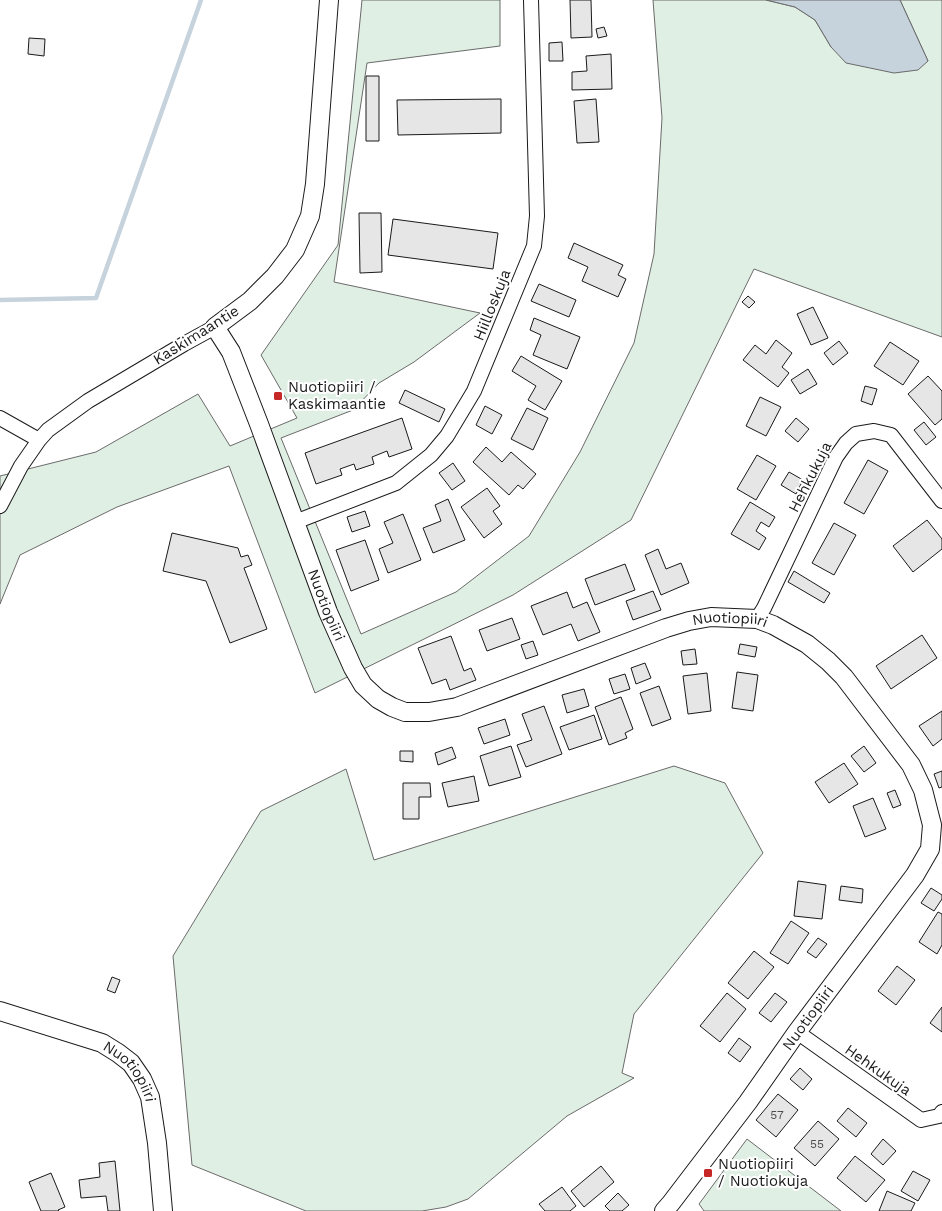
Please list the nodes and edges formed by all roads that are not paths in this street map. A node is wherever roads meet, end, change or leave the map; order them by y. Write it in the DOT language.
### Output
graph roads {
  1 [pos="329,0"];
  2 [pos="531,0"];
  3 [pos="215,327"];
  4 [pos="0,418"];
  5 [pos="39,440"];
  6 [pos="942,501"];
  7 [pos="0,506"];
  8 [pos="295,522"];
  9 [pos="758,619"];
  10 [pos="0,1011"];
  11 [pos="797,1032"];
  12 [pos="942,1112"];
  13 [pos="163,1211"];
  14 [pos="664,1211"];
  1 -- 3 [label="street, Kaskimaantie"];
  2 -- 8 [label="street, Hiilloskuja"];
  3 -- 5 [label="street, Kaskimaantie"];
  3 -- 8 [label="street, Nuotiopiiri"];
  4 -- 5 [label="street"];
  5 -- 7 [label="street, Kaskimaantie"];
  6 -- 9 [label="street, Hehkukuja"];
  8 -- 9 [label="street, Nuotiopiiri"];
  9 -- 11 [label="street, Nuotiopiiri"];
  10 -- 13 [label="street, Nuotiopiiri"];
  11 -- 12 [label="street, Hehkukuja"];
  11 -- 14 [label="street, Nuotiopiiri"];
}
